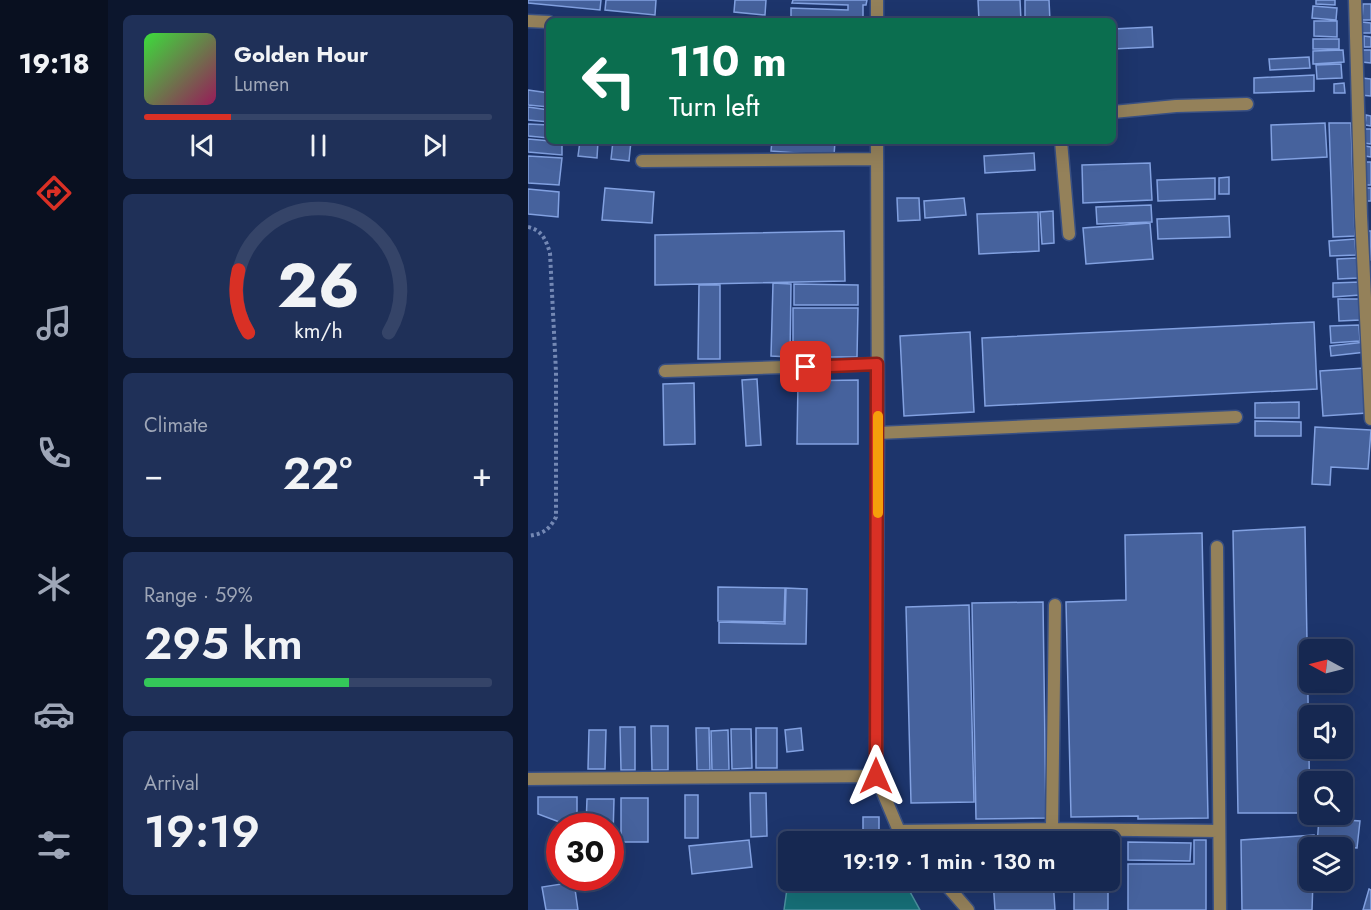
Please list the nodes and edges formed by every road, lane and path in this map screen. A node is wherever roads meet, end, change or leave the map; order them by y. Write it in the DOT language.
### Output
graph roads {
  1 [pos="877,0"];
  2 [pos="1355,0"];
  3 [pos="877,18"];
  4 [pos="528,21"];
  5 [pos="546,22"];
  6 [pos="1358,101"];
  7 [pos="1371,101"];
  8 [pos="1247,104"];
  9 [pos="1116,112"];
  10 [pos="877,144"];
  11 [pos="1061,144"];
  12 [pos="876,159"];
  13 [pos="642,161"];
  14 [pos="528,227"];
  15 [pos="1070,234"];
  16 [pos="877,364"];
  17 [pos="665,372"];
  18 [pos="1236,417"];
  19 [pos="1371,419"];
  20 [pos="878,433"];
  21 [pos="528,536"];
  22 [pos="1217,547"];
  23 [pos="1055,605"];
  24 [pos="876,776"];
  25 [pos="528,779"];
  26 [pos="1052,829"];
  27 [pos="899,831"];
  28 [pos="1219,831"];
  29 [pos="952,891"];
  30 [pos="968,910"];
  31 [pos="1220,910"];
  1 -- 3 [label="street"];
  2 -- 6 [label="street"];
  4 -- 5 [label="street"];
  6 -- 7 [label="street"];
  6 -- 19 [label="street"];
  8 -- 9 [label="street"];
  10 -- 12 [label="street"];
  11 -- 15 [label="street"];
  12 -- 13 [label="street"];
  12 -- 16 [label="street"];
  14 -- 21 [label="path"];
  16 -- 17 [label="street"];
  16 -- 20 [label="street"];
  18 -- 20 [label="street"];
  20 -- 24 [label="street"];
  22 -- 28 [label="street"];
  23 -- 26 [label="street"];
  24 -- 25 [label="street"];
  24 -- 27 [label="street"];
  26 -- 27 [label="street"];
  26 -- 28 [label="street"];
  28 -- 31 [label="street"];
  29 -- 30 [label="street"];
}
